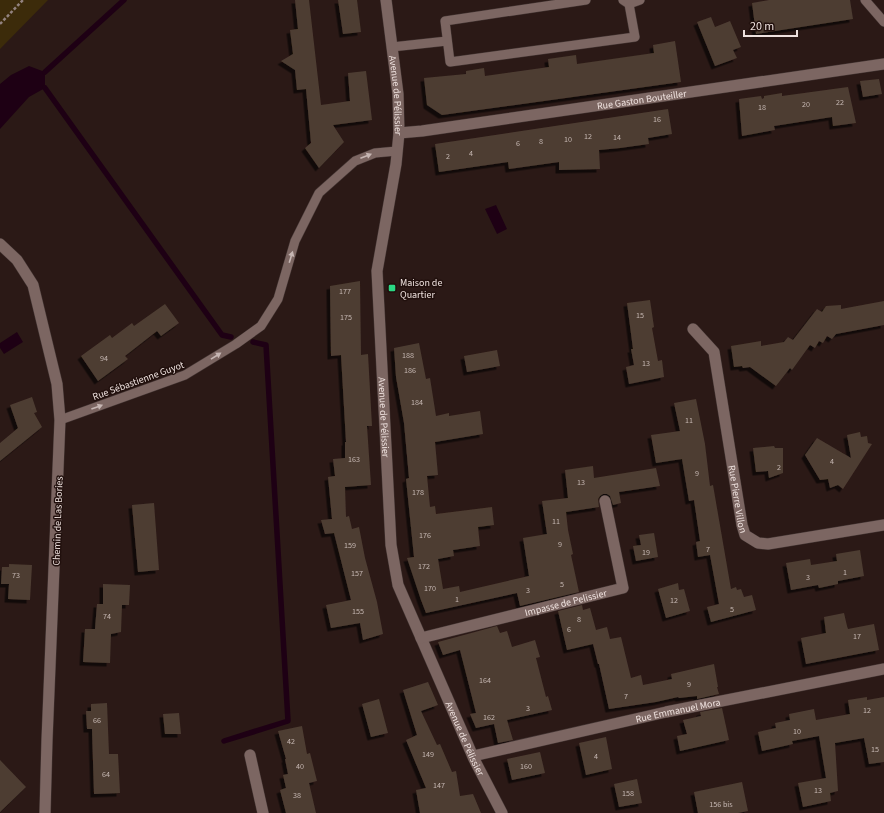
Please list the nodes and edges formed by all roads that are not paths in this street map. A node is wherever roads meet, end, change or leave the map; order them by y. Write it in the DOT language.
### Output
graph roads {
  1 [pos="386,0"];
  2 [pos="586,0"];
  3 [pos="640,0"];
  4 [pos="865,0"];
  5 [pos="626,2"];
  6 [pos="884,22"];
  7 [pos="447,41"];
  8 [pos="392,47"];
  9 [pos="884,64"];
  10 [pos="399,133"];
  11 [pos="398,151"];
  12 [pos="0,244"];
  13 [pos="693,330"];
  14 [pos="60,420"];
  15 [pos="605,501"];
  16 [pos="884,525"];
  17 [pos="421,638"];
  18 [pos="884,670"];
  19 [pos="250,755"];
  20 [pos="472,756"];
  21 [pos="45,813"];
  22 [pos="263,813"];
  23 [pos="502,813"];
  1 -- 8 [label="street, Avenue de Pélissier"];
  2 -- 7 [label="lane"];
  3 -- 5 [label="lane"];
  4 -- 6 [label="lane"];
  5 -- 7 [label="lane"];
  7 -- 8 [label="lane"];
  8 -- 10 [label="street, Avenue de Pélissier"];
  9 -- 10 [label="street, Rue Gaston Bouteiller"];
  10 -- 11 [label="street, Avenue de Pélissier"];
  14 -- 11 [label="lane, Rue Sébastienne Guyot, one-way"];
  11 -- 17 [label="street, Avenue de Pélissier"];
  12 -- 14 [label="street, Chemin de Las Bories"];
  13 -- 16 [label="street, Rue Pierre Villon"];
  14 -- 21 [label="street, Chemin de Las Bories"];
  15 -- 17 [label="street, Impasse de Pelissier"];
  17 -- 20 [label="street, Avenue de Pélissier"];
  18 -- 20 [label="street, Rue Emmanuel Mora"];
  19 -- 22 [label="street"];
  20 -- 23 [label="street, Avenue de Pélissier"];
}
